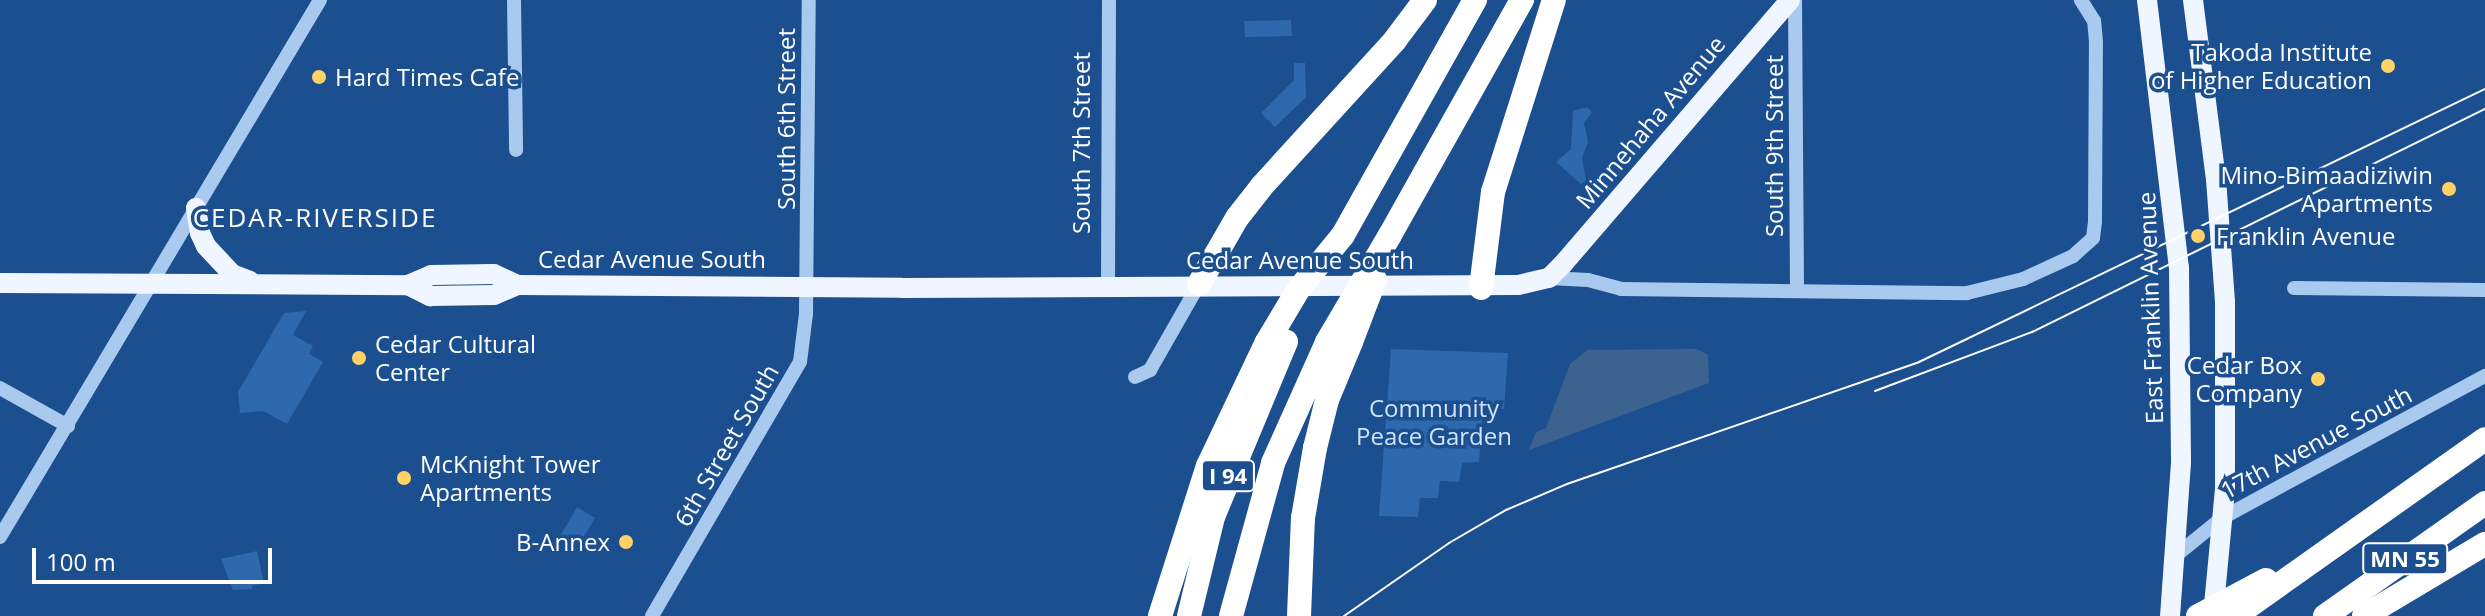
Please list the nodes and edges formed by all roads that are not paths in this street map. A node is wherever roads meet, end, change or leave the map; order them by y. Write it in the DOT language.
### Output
graph roads {
  1 [pos="320,0"];
  2 [pos="514,0"];
  3 [pos="809,0"];
  4 [pos="1109,0"];
  5 [pos="1425,0"];
  6 [pos="1475,0"];
  7 [pos="1522,0"];
  8 [pos="1554,0"];
  9 [pos="1792,0"];
  10 [pos="2081,0"];
  11 [pos="2147,0"];
  12 [pos="2193,0"];
  13 [pos="516,150"];
  14 [pos="196,208"];
  15 [pos="1390,235"];
  16 [pos="1549,278"];
  17 [pos="0,283"];
  18 [pos="1199,284"];
  19 [pos="148,285"];
  20 [pos="262,285"];
  21 [pos="807,286"];
  22 [pos="1108,286"];
  23 [pos="1481,288"];
  24 [pos="2294,288"];
  25 [pos="2485,290"];
  26 [pos="1797,291"];
  27 [pos="1276,342"];
  28 [pos="2485,376"];
  29 [pos="1135,377"];
  30 [pos="0,388"];
  31 [pos="68,426"];
  32 [pos="2485,439"];
  33 [pos="2485,503"];
  34 [pos="2222,518"];
  35 [pos="0,537"];
  36 [pos="2485,544"];
  37 [pos="2174,557"];
  38 [pos="2266,588"];
  39 [pos="652,616"];
  40 [pos="1160,616"];
  41 [pos="1189,616"];
  42 [pos="1231,616"];
  43 [pos="1299,616"];
  44 [pos="2170,616"];
  45 [pos="2198,616"];
  46 [pos="2213,616"];
  47 [pos="2235,616"];
  48 [pos="2325,616"];
  49 [pos="2364,616"];
  1 -- 14 [label="street"];
  2 -- 13 [label="street"];
  3 -- 21 [label="street, South 6th Street"];
  4 -- 22 [label="street, South 7th Street"];
  5 -- 18 [label="highway"];
  6 -- 27 [label="highway, I 94, bridge"];
  7 -- 15 [label="highway, I 94"];
  8 -- 23 [label="highway"];
  9 -- 16 [label="main road, Minnehaha Avenue"];
  9 -- 26 [label="street, South 9th Street"];
  10 -- 26 [label="street, Cedar Avenue South"];
  11 -- 37 [label="main road, East Franklin Avenue"];
  12 -- 34 [label="main road"];
  14 -- 19 [label="street"];
  14 -- 20 [label="main road"];
  15 -- 42 [label="highway, I 94, bridge"];
  15 -- 43 [label="highway, bridge"];
  16 -- 23 [label="main road, Cedar Avenue South"];
  16 -- 26 [label="street, Cedar Avenue South"];
  17 -- 19 [label="main road, Cedar Avenue South"];
  18 -- 22 [label="main road, Cedar Avenue South"];
  18 -- 23 [label="main road, Cedar Avenue South"];
  18 -- 29 [label="street"];
  19 -- 20 [label="main road, Cedar Avenue South"];
  19 -- 31 [label="street"];
  20 -- 21 [label="main road, Cedar Avenue South"];
  21 -- 22 [label="main road, Cedar Avenue South"];
  21 -- 39 [label="street, 6th Street South"];
  24 -- 25 [label="street"];
  27 -- 40 [label="highway"];
  27 -- 41 [label="highway, I 94"];
  28 -- 34 [label="street, 17th Avenue South"];
  30 -- 31 [label="street"];
  31 -- 35 [label="street"];
  32 -- 38 [label="highway, MN 55"];
  33 -- 48 [label="highway, MN 55"];
  34 -- 37 [label="street, 17th Avenue South"];
  34 -- 46 [label="main road"];
  36 -- 49 [label="highway"];
  37 -- 44 [label="main road, East Franklin Avenue"];
  38 -- 45 [label="highway, MN 55, bridge"];
  38 -- 47 [label="highway"];
}
